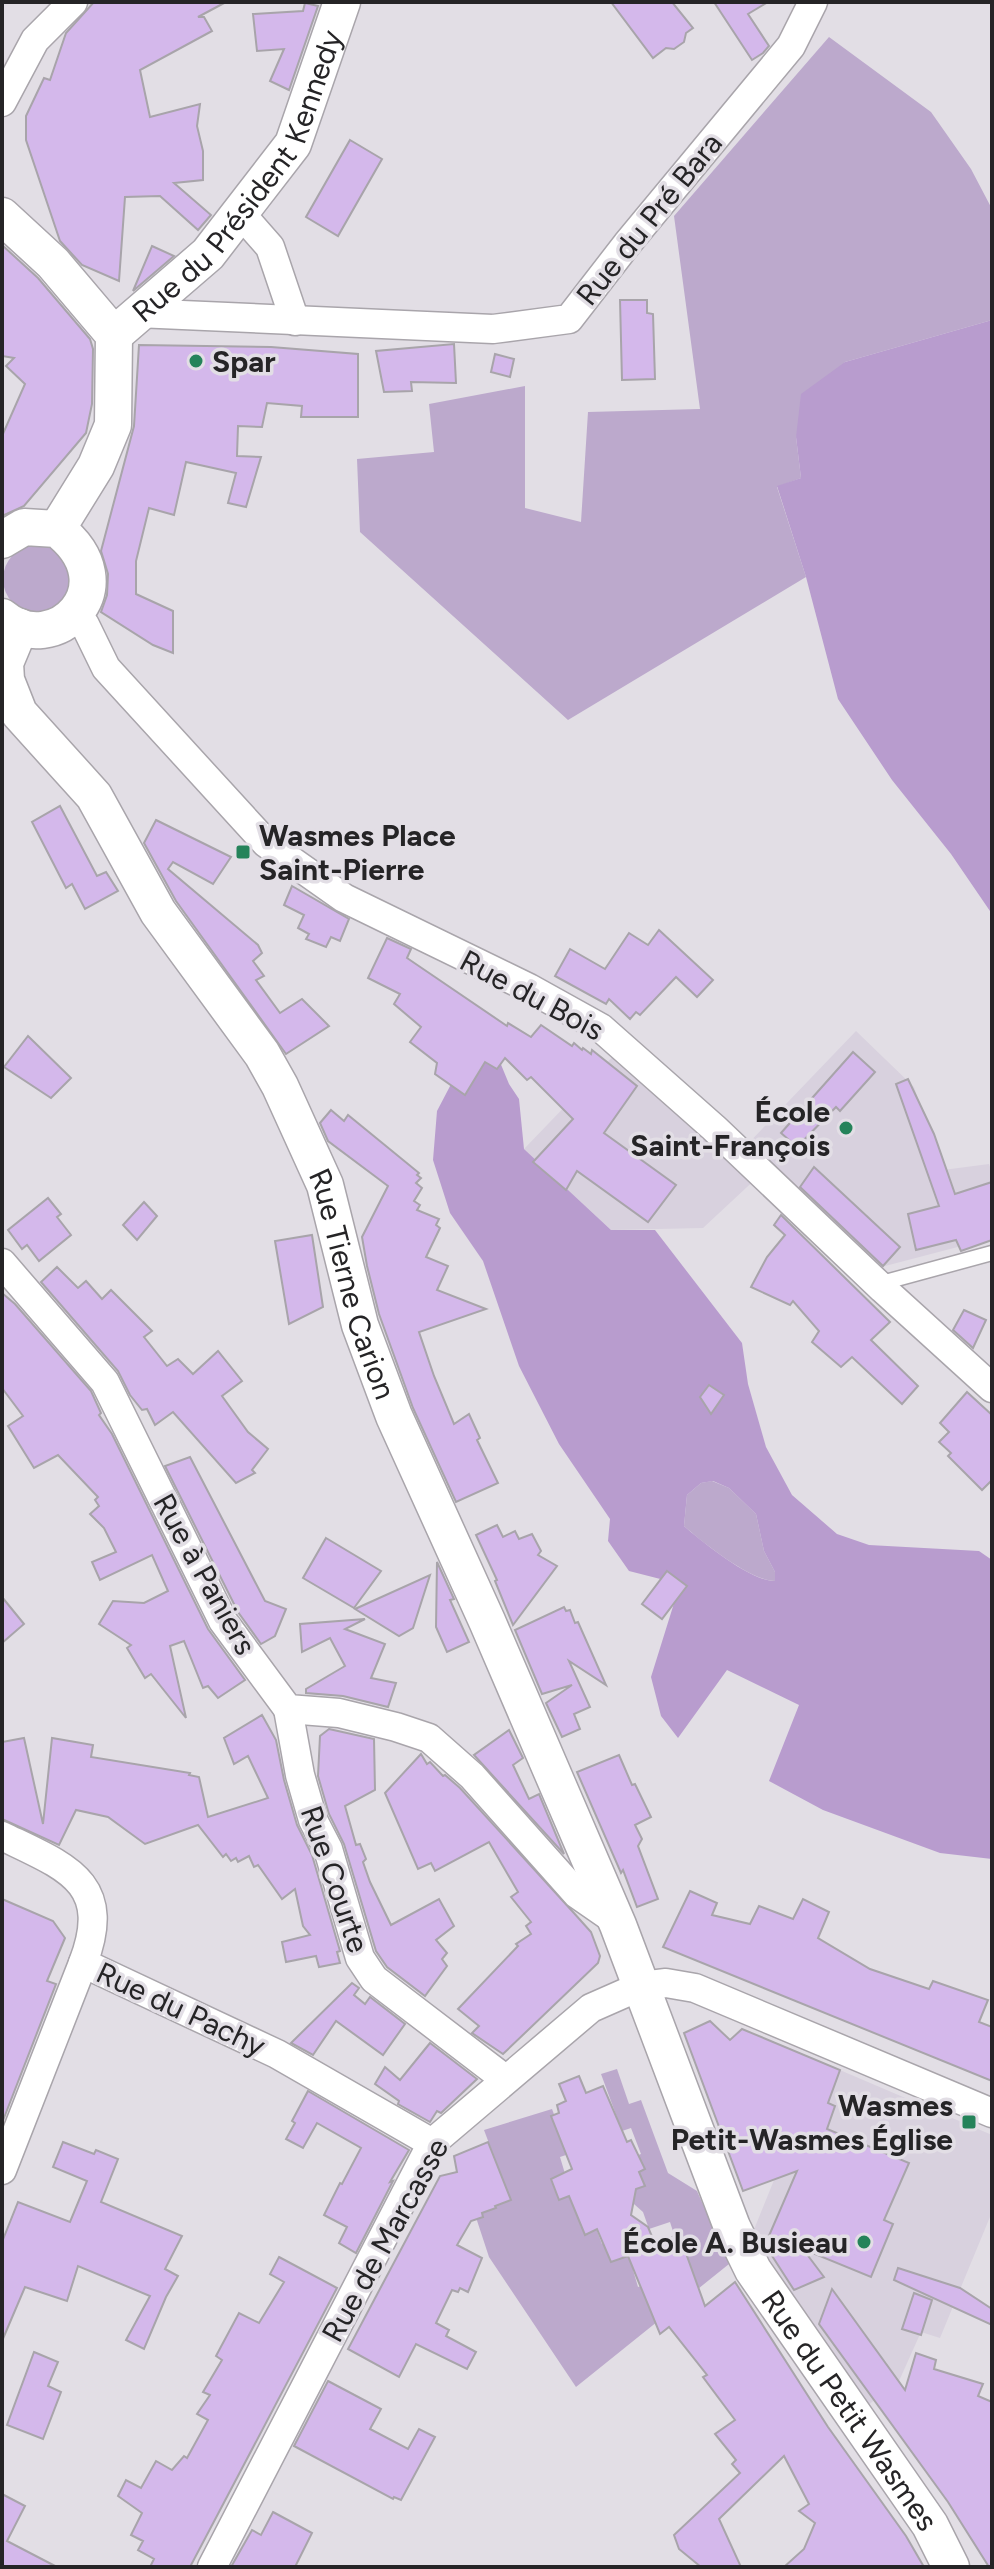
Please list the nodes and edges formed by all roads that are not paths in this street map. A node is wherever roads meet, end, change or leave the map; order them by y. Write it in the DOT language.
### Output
graph roads {
  1 [pos="73,2"];
  2 [pos="342,2"];
  3 [pos="813,2"];
  4 [pos="2,102"];
  5 [pos="241,214"];
  6 [pos="2,216"];
  7 [pos="295,321"];
  8 [pos="126,324"];
  9 [pos="57,529"];
  10 [pos="2,540"];
  11 [pos="76,613"];
  12 [pos="11,622"];
  13 [pos="992,1253"];
  14 [pos="2,1263"];
  15 [pos="878,1284"];
  16 [pos="992,1388"];
  17 [pos="288,1709"];
  18 [pos="2,1836"];
  19 [pos="616,1921"];
  20 [pos="83,1963"];
  21 [pos="641,1986"];
  22 [pos="505,2079"];
  23 [pos="992,2113"];
  24 [pos="432,2143"];
  25 [pos="2,2170"];
  26 [pos="212,2567"];
  27 [pos="951,2567"];
  1 -- 4 [label="street"];
  2 -- 5 [label="street, Rue du Président Kennedy"];
  3 -- 7 [label="street, Rue du Pré Bara"];
  5 -- 7 [label="street"];
  5 -- 8 [label="street, Rue du Président Kennedy"];
  6 -- 8 [label="street"];
  7 -- 8 [label="street, Rue du Pré Bara"];
  8 -- 9 [label="street"];
  9 -- 10 [label="street"];
  9 -- 11 [label="street"];
  11 -- 12 [label="street"];
  11 -- 15 [label="street, Rue du Bois"];
  12 -- 19 [label="street, Rue Tierne Carion"];
  13 -- 15 [label="lane"];
  14 -- 17 [label="street, Rue à Paniers"];
  15 -- 16 [label="street, Rue du Bois"];
  17 -- 19 [label="street"];
  17 -- 22 [label="street, Rue Courte"];
  18 -- 20 [label="street, Rue du Pachy"];
  19 -- 21 [label="street, Rue Tierne Carion"];
  20 -- 24 [label="street, Rue du Pachy"];
  20 -- 25 [label="street"];
  21 -- 22 [label="street, Rue de Marcasse"];
  21 -- 23 [label="street"];
  21 -- 27 [label="street, Rue du Petit Wasmes"];
  22 -- 24 [label="street, Rue de Marcasse"];
  24 -- 26 [label="street, Rue de Marcasse"];
}
